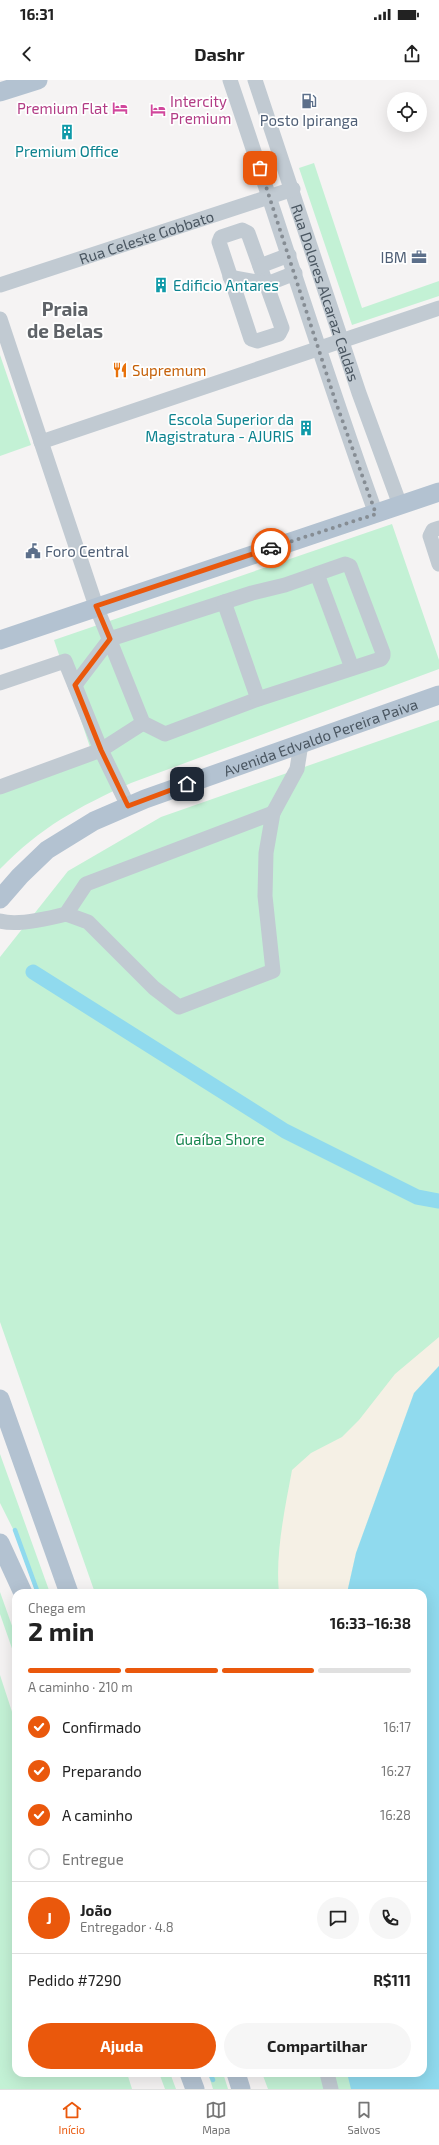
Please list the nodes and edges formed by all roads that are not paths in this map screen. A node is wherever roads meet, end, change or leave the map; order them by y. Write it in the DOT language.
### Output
graph roads {
  1 [pos="38,80"];
  2 [pos="230,80"];
  3 [pos="255,80"];
  4 [pos="0,92"];
  5 [pos="293,189"];
  6 [pos="270,197"];
  7 [pos="288,255"];
  8 [pos="260,266"];
  9 [pos="295,274"];
  10 [pos="230,276"];
  11 [pos="267,284"];
  12 [pos="0,285"];
  13 [pos="439,308"];
  14 [pos="0,320"];
  15 [pos="342,341"];
  16 [pos="319,349"];
  17 [pos="359,393"];
  18 [pos="335,400"];
  19 [pos="41,442"];
  20 [pos="439,492"];
  21 [pos="400,504"];
  22 [pos="376,514"];
  23 [pos="439,528"];
  24 [pos="439,564"];
  25 [pos="316,574"];
  26 [pos="224,602"];
  27 [pos="96,606"];
  28 [pos="110,639"];
  29 [pos="0,640"];
  30 [pos="352,668"];
  31 [pos="0,683"];
  32 [pos="75,685"];
  33 [pos="439,695"];
  34 [pos="258,699"];
  35 [pos="143,723"];
  36 [pos="301,744"];
  37 [pos="101,750"];
  38 [pos="0,787"];
  39 [pos="128,806"];
  40 [pos="273,813"];
  41 [pos="0,900"];
  42 [pos="66,914"];
  43 [pos="0,921"];
  44 [pos="0,1398"];
  45 [pos="0,1543"];
  46 [pos="21,1589"];
  47 [pos="68,1589"];
  48 [pos="190,2077"];
  49 [pos="237,2077"];
  50 [pos="328,2077"];
  51 [pos="195,2089"];
  52 [pos="241,2089"];
  53 [pos="331,2089"];
  1 -- 4 [label="main road"];
  2 -- 6 [label="street, Rua Dolores Alcaraz Caldas"];
  3 -- 5 [label="street, Rua Dolores Alcaraz Caldas"];
  5 -- 6 [label="street, Rua Celeste Gobbato"];
  5 -- 15 [label="street, Rua Dolores Alcaraz Caldas"];
  6 -- 7 [label="street, Rua Dolores Alcaraz Caldas"];
  6 -- 12 [label="street, Rua Celeste Gobbato"];
  7 -- 8 [label="street"];
  7 -- 9 [label="street, Rua Dolores Alcaraz Caldas"];
  8 -- 10 [label="street"];
  8 -- 11 [label="street"];
  9 -- 11 [label="street"];
  9 -- 16 [label="street, Rua Dolores Alcaraz Caldas"];
  10 -- 11 [label="street"];
  10 -- 11 [label="street"];
  13 -- 15 [label="street"];
  14 -- 19 [label="street"];
  15 -- 16 [label="street"];
  15 -- 17 [label="street, Rua Dolores Alcaraz Caldas"];
  16 -- 18 [label="street, Rua Dolores Alcaraz Caldas"];
  16 -- 19 [label="street"];
  17 -- 18 [label="street"];
  17 -- 21 [label="street, Rua Dolores Alcaraz Caldas"];
  18 -- 22 [label="street, Rua Dolores Alcaraz Caldas"];
  19 -- 27 [label="street"];
  20 -- 21 [label="main road"];
  21 -- 22 [label="main road"];
  22 -- 27 [label="main road"];
  23 -- 24 [label="street"];
  25 -- 26 [label="street"];
  25 -- 30 [label="street"];
  25 -- 30 [label="street"];
  26 -- 28 [label="street"];
  26 -- 34 [label="street"];
  27 -- 28 [label="street"];
  27 -- 29 [label="main road"];
  28 -- 32 [label="street"];
  28 -- 35 [label="street"];
  30 -- 34 [label="street"];
  31 -- 32 [label="street"];
  32 -- 37 [label="street"];
  33 -- 36 [label="main road, Avenida Edvaldo Pereira Paiva"];
  34 -- 35 [label="street"];
  35 -- 37 [label="street"];
  36 -- 39 [label="main road, Avenida Edvaldo Pereira Paiva"];
  36 -- 40 [label="street"];
  37 -- 38 [label="street"];
  37 -- 39 [label="street"];
  39 -- 41 [label="main road, Avenida Edvaldo Pereira Paiva"];
  40 -- 42 [label="street"];
  40 -- 42 [label="street"];
  42 -- 43 [label="street"];
  44 -- 47 [label="main road"];
  45 -- 46 [label="main road"];
  48 -- 51 [label="main road"];
  49 -- 52 [label="main road"];
  50 -- 53 [label="street"];
}
